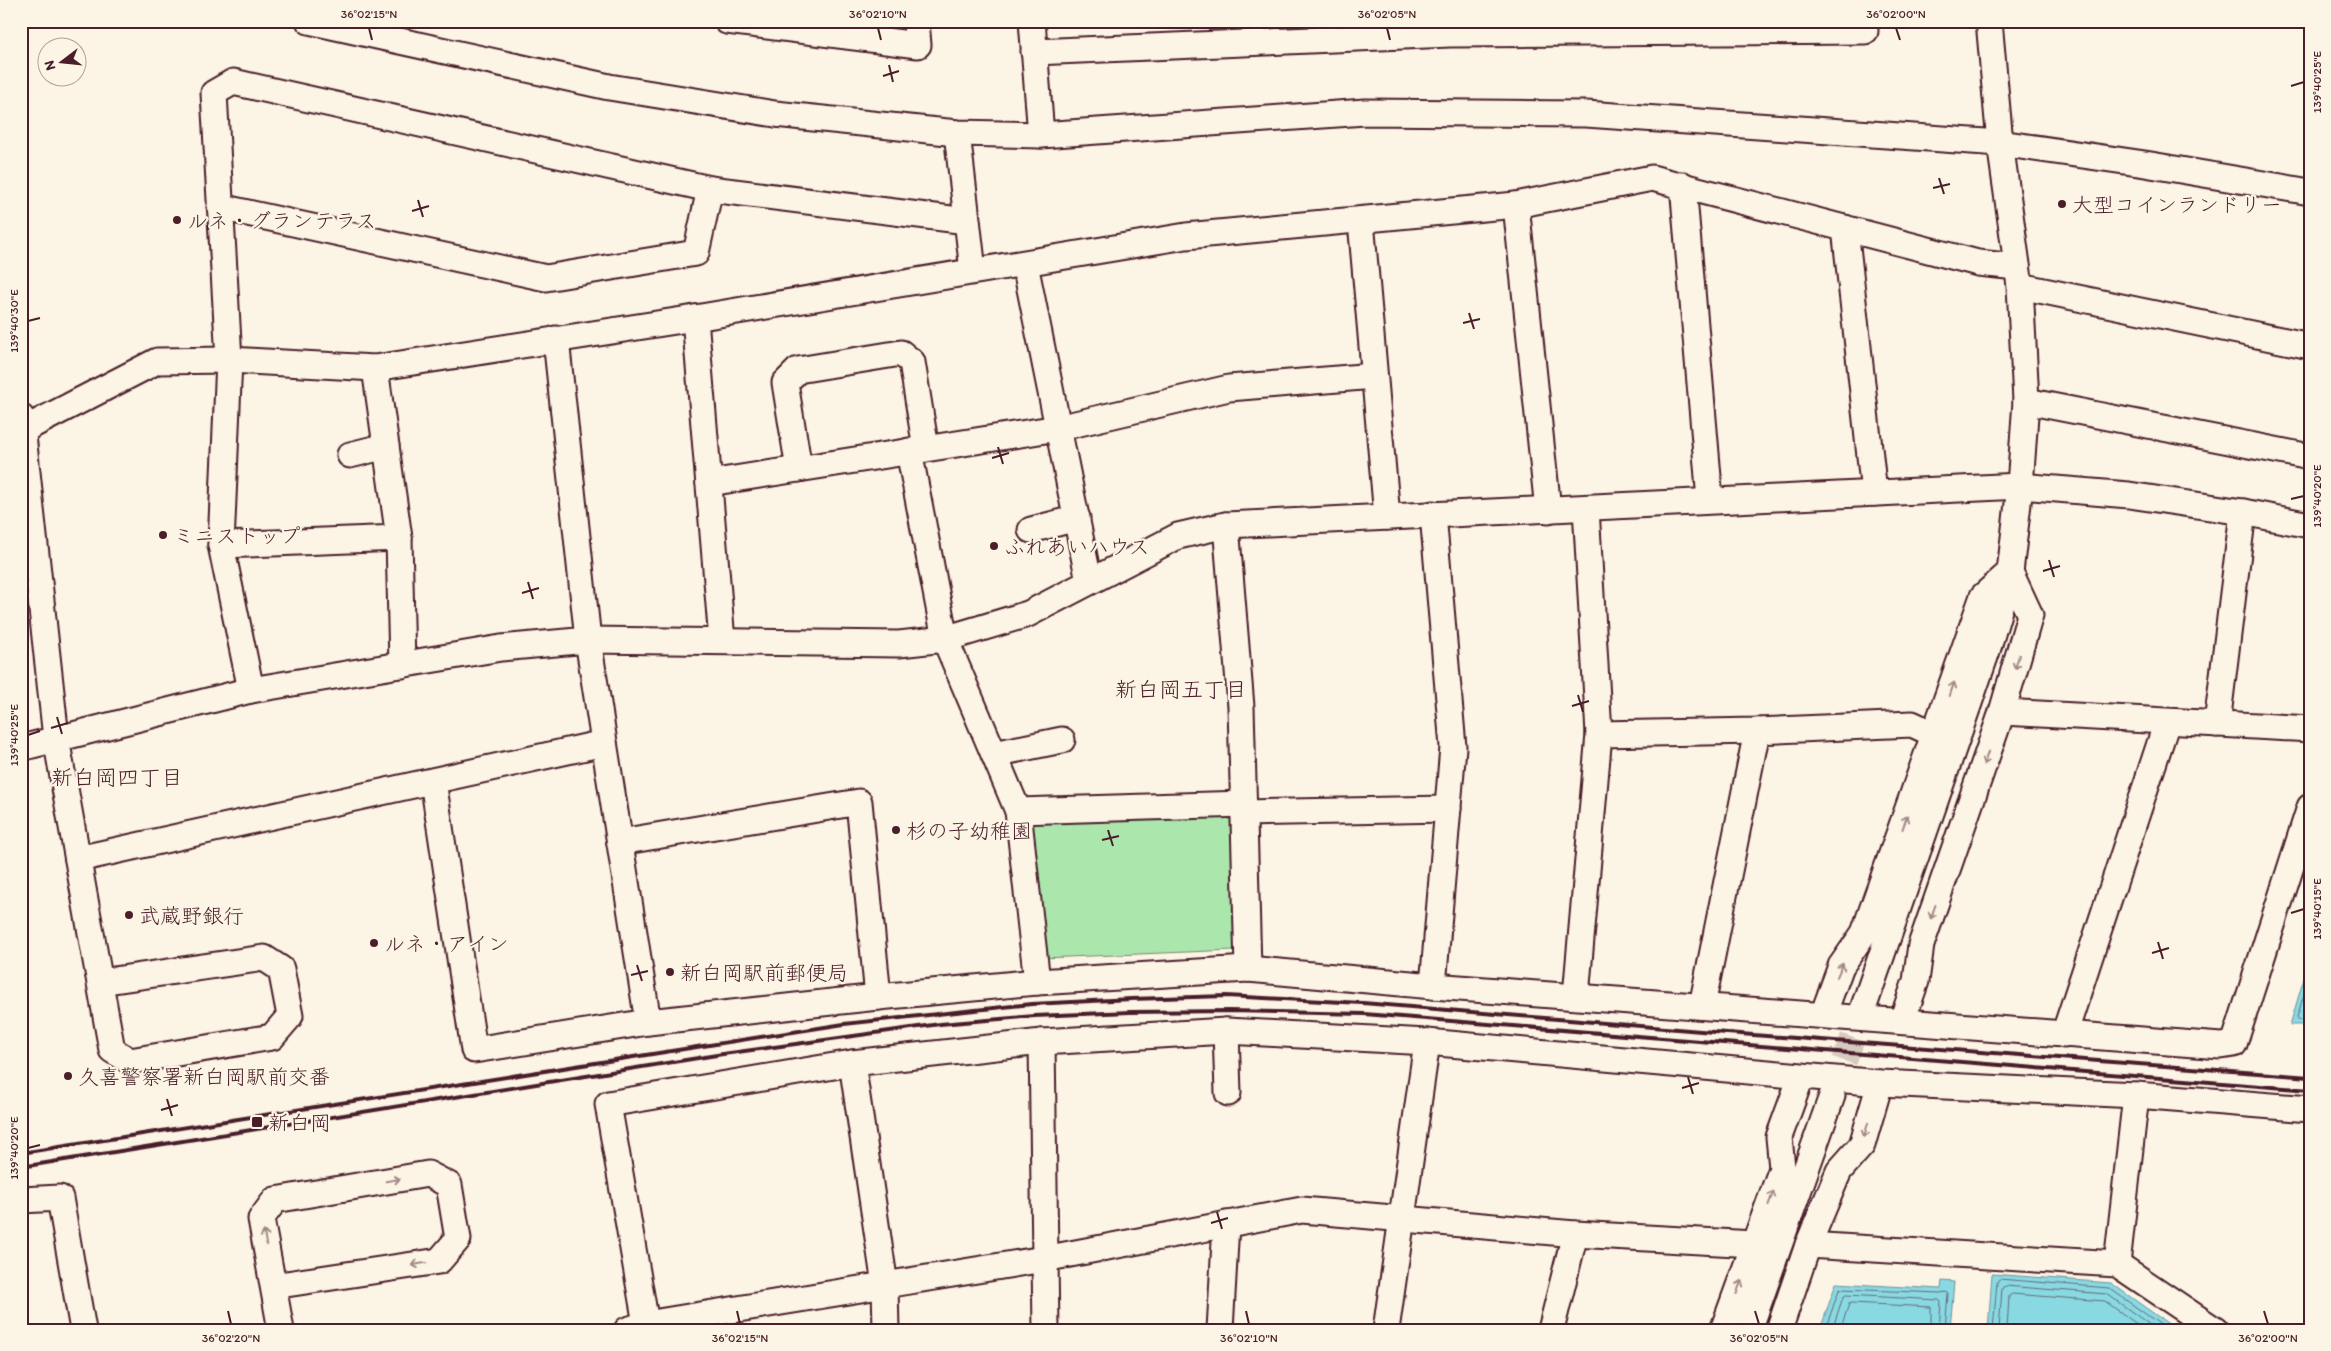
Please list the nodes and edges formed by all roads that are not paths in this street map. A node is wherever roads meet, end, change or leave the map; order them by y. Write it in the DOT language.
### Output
graph roads {
  1 [pos="309,21"];
  2 [pos="727,21"];
  3 [pos="916,21"];
  4 [pos="1032,21"];
  5 [pos="1864,21"];
  6 [pos="1989,21"];
  7 [pos="1034,52"];
  8 [pos="957,134"];
  9 [pos="1041,135"];
  10 [pos="2000,144"];
  11 [pos="1683,185"];
  12 [pos="710,189"];
  13 [pos="2310,192"];
  14 [pos="1516,205"];
  15 [pos="220,207"];
  16 [pos="967,221"];
  17 [pos="1361,221"];
  18 [pos="1845,228"];
  19 [pos="1025,264"];
  20 [pos="973,271"];
  21 [pos="2019,277"];
  22 [pos="695,318"];
  23 [pos="556,339"];
  24 [pos="2310,346"];
  25 [pos="229,360"];
  26 [pos="375,368"];
  27 [pos="1374,376"];
  28 [pos="2026,401"];
  29 [pos="22,426"];
  30 [pos="1058,428"];
  31 [pos="386,446"];
  32 [pos="917,450"];
  33 [pos="350,455"];
  34 [pos="2310,457"];
  35 [pos="799,469"];
  36 [pos="709,483"];
  37 [pos="2020,486"];
  38 [pos="1874,493"];
  39 [pos="1710,500"];
  40 [pos="1586,508"];
  41 [pos="1548,510"];
  42 [pos="2243,512"];
  43 [pos="1433,514"];
  44 [pos="1386,517"];
  45 [pos="1076,518"];
  46 [pos="1226,525"];
  47 [pos="2310,525"];
  48 [pos="1031,530"];
  49 [pos="400,538"];
  50 [pos="221,545"];
  51 [pos="2010,572"];
  52 [pos="1089,581"];
  53 [pos="945,638"];
  54 [pos="588,640"];
  55 [pos="722,641"];
  56 [pos="402,665"];
  57 [pos="251,690"];
  58 [pos="2002,712"];
  59 [pos="2167,722"];
  60 [pos="2217,724"];
  61 [pos="2310,729"];
  62 [pos="1757,731"];
  63 [pos="1599,734"];
  64 [pos="1936,735"];
  65 [pos="56,738"];
  66 [pos="1062,740"];
  67 [pos="604,743"];
  68 [pos="21,748"];
  69 [pos="994,754"];
  70 [pos="433,781"];
  71 [pos="2310,807"];
  72 [pos="1244,808"];
  73 [pos="1448,808"];
  74 [pos="1018,811"];
  75 [pos="620,842"];
  76 [pos="78,859"];
  77 [pos="1248,969"];
  78 [pos="100,982"];
  79 [pos="1037,982"];
  80 [pos="1433,986"];
  81 [pos="1576,996"];
  82 [pos="878,997"];
  83 [pos="1702,1006"];
  84 [pos="1863,1009"];
  85 [pos="1823,1015"];
  86 [pos="1902,1021"];
  87 [pos="648,1022"];
  88 [pos="1226,1031"];
  89 [pos="2064,1035"];
  90 [pos="1042,1042"];
  91 [pos="1427,1042"];
  92 [pos="852,1063"];
  93 [pos="1801,1077"];
  94 [pos="1880,1083"];
  95 [pos="1228,1093"];
  96 [pos="2136,1095"];
  97 [pos="1832,1096"];
  98 [pos="2310,1109"];
  99 [pos="21,1200"];
  100 [pos="1401,1219"];
  101 [pos="1226,1224"];
  102 [pos="1575,1234"];
  103 [pos="1754,1244"];
  104 [pos="1808,1245"];
  105 [pos="1044,1260"];
  106 [pos="2118,1264"];
  107 [pos="886,1285"];
  108 [pos="274,1286"];
  109 [pos="636,1327"];
  110 [pos="83,1330"];
  111 [pos="281,1330"];
  112 [pos="886,1330"];
  113 [pos="1046,1330"];
  114 [pos="1220,1330"];
  115 [pos="1386,1330"];
  116 [pos="1551,1330"];
  117 [pos="1723,1330"];
  118 [pos="1749,1330"];
  119 [pos="1779,1330"];
  120 [pos="2215,1330"];
  1 -- 8 [label="street"];
  2 -- 3 [label="street"];
  4 -- 7 [label="street"];
  5 -- 7 [label="street"];
  6 -- 10 [label="street"];
  7 -- 9 [label="street"];
  8 -- 9 [label="street"];
  8 -- 16 [label="street"];
  9 -- 10 [label="street"];
  10 -- 13 [label="street"];
  10 -- 21 [label="street"];
  11 -- 14 [label="street"];
  11 -- 18 [label="street"];
  11 -- 39 [label="street"];
  12 -- 15 [label="street"];
  12 -- 15 [label="street"];
  12 -- 16 [label="street"];
  14 -- 17 [label="street"];
  14 -- 41 [label="street"];
  15 -- 25 [label="street"];
  16 -- 20 [label="street"];
  17 -- 19 [label="street"];
  17 -- 27 [label="street"];
  18 -- 21 [label="street"];
  18 -- 38 [label="street"];
  19 -- 20 [label="street"];
  19 -- 30 [label="street"];
  20 -- 22 [label="street"];
  21 -- 24 [label="street"];
  21 -- 28 [label="street"];
  22 -- 23 [label="street"];
  22 -- 36 [label="street"];
  23 -- 26 [label="street"];
  23 -- 54 [label="street"];
  25 -- 26 [label="street"];
  25 -- 29 [label="street"];
  25 -- 50 [label="street"];
  26 -- 31 [label="street"];
  27 -- 30 [label="street"];
  27 -- 44 [label="street"];
  28 -- 34 [label="street"];
  28 -- 37 [label="street"];
  29 -- 65 [label="street"];
  30 -- 32 [label="street"];
  30 -- 45 [label="street"];
  31 -- 33 [label="street"];
  31 -- 49 [label="street"];
  32 -- 35 [label="street"];
  32 -- 35 [label="street"];
  32 -- 53 [label="street"];
  35 -- 36 [label="street"];
  36 -- 55 [label="street"];
  37 -- 38 [label="street"];
  37 -- 42 [label="street"];
  37 -- 51 [label="street"];
  38 -- 39 [label="street"];
  39 -- 40 [label="street"];
  40 -- 41 [label="street"];
  40 -- 63 [label="street"];
  41 -- 43 [label="street"];
  42 -- 47 [label="street"];
  42 -- 60 [label="street"];
  43 -- 44 [label="street"];
  43 -- 73 [label="street"];
  44 -- 46 [label="street"];
  45 -- 48 [label="street"];
  45 -- 52 [label="street"];
  46 -- 52 [label="street"];
  46 -- 72 [label="street"];
  49 -- 50 [label="street"];
  49 -- 56 [label="street"];
  50 -- 57 [label="street"];
  51 -- 58 [label="street, one-way"];
  64 -- 51 [label="street, one-way"];
  51 -- 84 [label="street"];
  52 -- 53 [label="street"];
  53 -- 55 [label="street"];
  53 -- 69 [label="street"];
  54 -- 55 [label="street"];
  54 -- 56 [label="street"];
  54 -- 67 [label="street"];
  56 -- 57 [label="street"];
  57 -- 65 [label="street"];
  58 -- 59 [label="street"];
  58 -- 86 [label="street, one-way"];
  59 -- 60 [label="street"];
  59 -- 89 [label="street"];
  60 -- 61 [label="street"];
  62 -- 63 [label="street"];
  62 -- 64 [label="street"];
  62 -- 83 [label="street"];
  63 -- 81 [label="street"];
  85 -- 64 [label="street, one-way"];
  65 -- 68 [label="street"];
  65 -- 76 [label="street"];
  66 -- 69 [label="street"];
  67 -- 70 [label="street"];
  67 -- 75 [label="street"];
  69 -- 74 [label="street"];
  70 -- 76 [label="street"];
  70 -- 87 [label="street"];
  71 -- 89 [label="street"];
  72 -- 73 [label="street"];
  72 -- 74 [label="street"];
  72 -- 77 [label="street"];
  73 -- 80 [label="street"];
  74 -- 79 [label="street"];
  75 -- 82 [label="street"];
  75 -- 87 [label="street"];
  76 -- 78 [label="street"];
  77 -- 79 [label="street"];
  77 -- 80 [label="street"];
  78 -- 78 [label="street"];
  79 -- 82 [label="street"];
  80 -- 81 [label="street"];
  81 -- 83 [label="street"];
  82 -- 87 [label="street"];
  83 -- 85 [label="street"];
  85 -- 86 [label="street"];
  86 -- 89 [label="street"];
  88 -- 90 [label="street"];
  88 -- 91 [label="street"];
  88 -- 95 [label="street"];
  90 -- 92 [label="street"];
  90 -- 105 [label="street"];
  91 -- 93 [label="street"];
  91 -- 100 [label="street"];
  92 -- 107 [label="street"];
  92 -- 109 [label="street"];
  93 -- 94 [label="street"];
  103 -- 93 [label="street, one-way"];
  94 -- 96 [label="street"];
  94 -- 104 [label="street, one-way"];
  96 -- 98 [label="street"];
  96 -- 106 [label="street"];
  97 -- 118 [label="street"];
  99 -- 110 [label="street"];
  100 -- 101 [label="street"];
  100 -- 102 [label="street"];
  100 -- 115 [label="street"];
  101 -- 105 [label="street"];
  101 -- 114 [label="street"];
  102 -- 103 [label="street"];
  102 -- 116 [label="street"];
  117 -- 103 [label="street, one-way"];
  104 -- 106 [label="street"];
  104 -- 119 [label="street"];
  105 -- 107 [label="street"];
  105 -- 113 [label="street"];
  106 -- 120 [label="street"];
  107 -- 109 [label="street"];
  107 -- 112 [label="street"];
  108 -- 108 [label="street, one-way"];
  108 -- 111 [label="street"];
}
